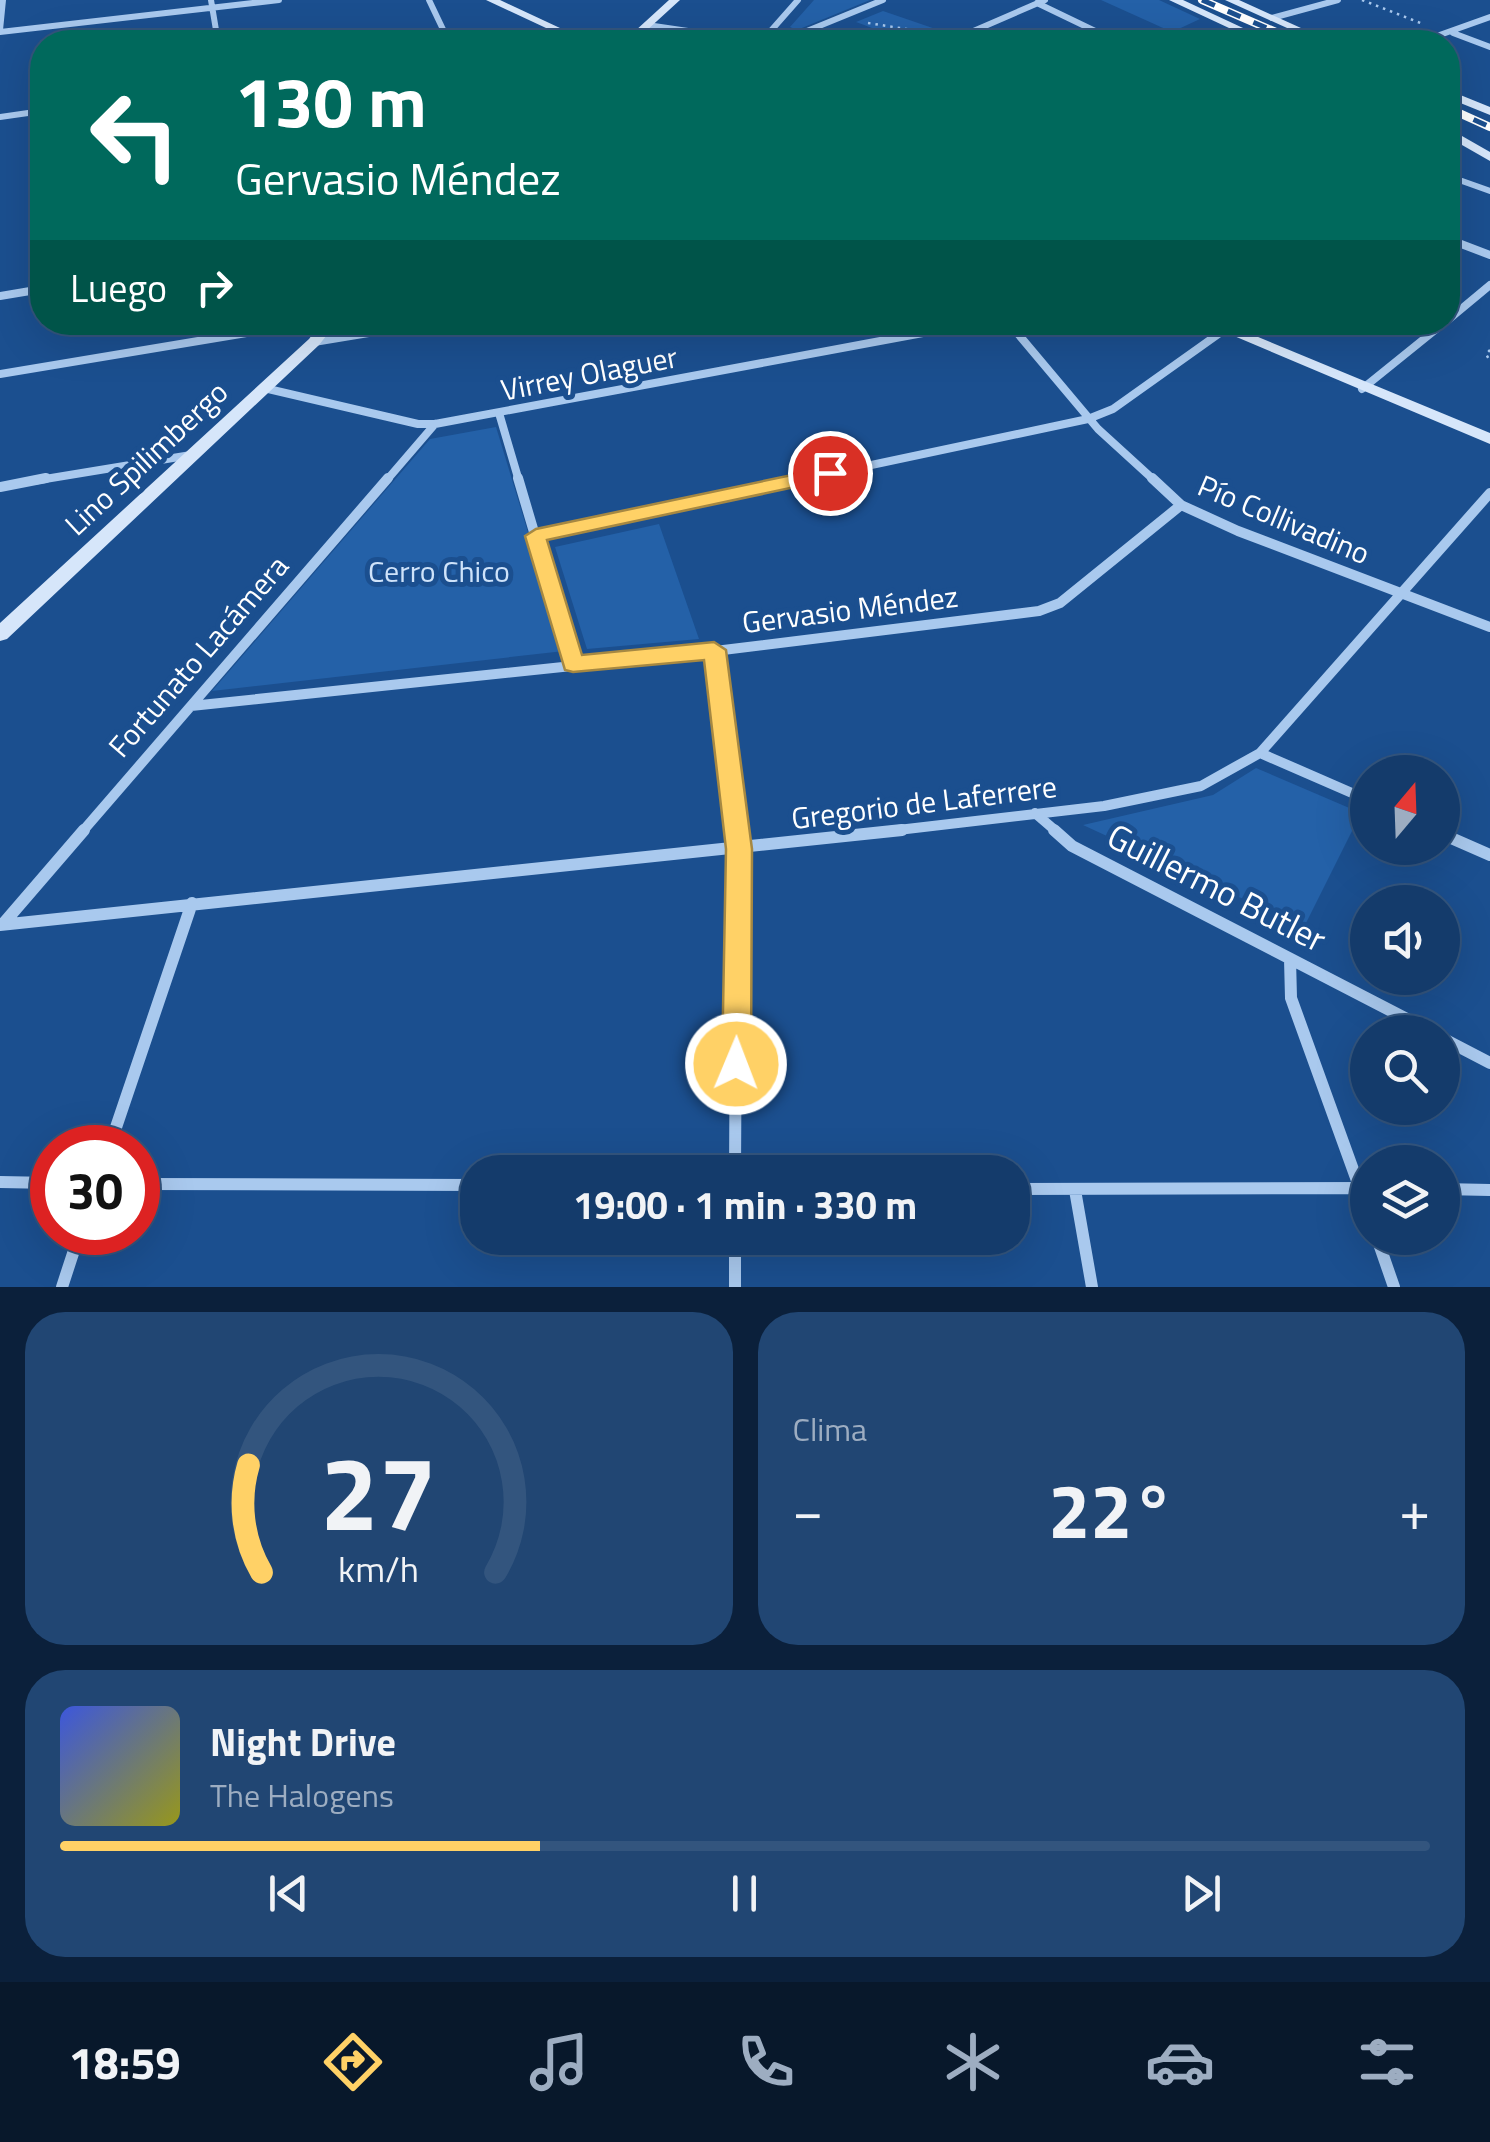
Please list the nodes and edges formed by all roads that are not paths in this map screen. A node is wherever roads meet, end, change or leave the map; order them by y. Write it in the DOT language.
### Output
graph roads {
  1 [pos="4,0"];
  2 [pos="279,0"];
  3 [pos="428,0"];
  4 [pos="491,0"];
  5 [pos="675,0"];
  6 [pos="798,0"];
  7 [pos="883,0"];
  8 [pos="1174,0"];
  9 [pos="1230,0"];
  10 [pos="1338,0"];
  11 [pos="1039,1"];
  12 [pos="211,4"];
  13 [pos="1490,17"];
  14 [pos="1272,18"];
  15 [pos="647,25"];
  16 [pos="216,30"];
  17 [pos="442,30"];
  18 [pos="557,30"];
  19 [pos="641,30"];
  20 [pos="681,30"];
  21 [pos="772,30"];
  22 [pos="810,30"];
  23 [pos="976,30"];
  24 [pos="1095,30"];
  25 [pos="1240,30"];
  26 [pos="1299,30"];
  27 [pos="1457,30"];
  28 [pos="0,31"];
  29 [pos="1460,37"];
  30 [pos="1490,48"];
  31 [pos="1460,99"];
  32 [pos="1490,111"];
  33 [pos="30,113"];
  34 [pos="0,117"];
  35 [pos="1460,139"];
  36 [pos="1460,150"];
  37 [pos="1490,157"];
  38 [pos="1490,167"];
  39 [pos="1460,180"];
  40 [pos="1490,191"];
  41 [pos="1460,244"];
  42 [pos="1490,256"];
  43 [pos="1490,286"];
  44 [pos="30,291"];
  45 [pos="0,296"];
  46 [pos="1460,310"];
  47 [pos="214,335"];
  48 [pos="319,335"];
  49 [pos="913,335"];
  50 [pos="1019,335"];
  51 [pos="1205,335"];
  52 [pos="1237,335"];
  53 [pos="1430,335"];
  54 [pos="0,374"];
  55 [pos="264,388"];
  56 [pos="1367,391"];
  57 [pos="499,413"];
  58 [pos="1088,418"];
  59 [pos="435,424"];
  60 [pos="1490,438"];
  61 [pos="1490,451"];
  62 [pos="192,455"];
  63 [pos="0,487"];
  64 [pos="1490,493"];
  65 [pos="1181,505"];
  66 [pos="536,536"];
  67 [pos="1400,593"];
  68 [pos="8,618"];
  69 [pos="1490,627"];
  70 [pos="0,634"];
  71 [pos="714,650"];
  72 [pos="573,664"];
  73 [pos="191,706"];
  74 [pos="1260,752"];
  75 [pos="1350,792"];
  76 [pos="1034,813"];
  77 [pos="1460,842"];
  78 [pos="739,849"];
  79 [pos="1490,855"];
  80 [pos="192,903"];
  81 [pos="1,925"];
  82 [pos="1290,959"];
  83 [pos="1399,1015"];
  84 [pos="1460,1047"];
  85 [pos="1490,1063"];
  86 [pos="117,1125"];
  87 [pos="1350,1152"];
  88 [pos="735,1155"];
  89 [pos="0,1182"];
  90 [pos="30,1183"];
  91 [pos="160,1184"];
  92 [pos="460,1185"];
  93 [pos="1350,1188"];
  94 [pos="1030,1189"];
  95 [pos="1460,1189"];
  96 [pos="1074,1190"];
  97 [pos="1490,1190"];
  98 [pos="72,1255"];
  99 [pos="735,1255"];
  100 [pos="1383,1255"];
  101 [pos="62,1287"];
  102 [pos="735,1287"];
  103 [pos="1092,1287"];
  104 [pos="1394,1287"];
  1 -- 28 [label="street"];
  2 -- 12 [label="street"];
  3 -- 17 [label="street"];
  4 -- 18 [label="main road"];
  5 -- 15 [label="main road"];
  6 -- 21 [label="street"];
  7 -- 22 [label="street"];
  8 -- 25 [label="main road"];
  9 -- 14 [label="main road"];
  10 -- 14 [label="street"];
  11 -- 23 [label="street"];
  11 -- 24 [label="street"];
  12 -- 16 [label="street"];
  12 -- 28 [label="street"];
  13 -- 27 [label="street"];
  14 -- 26 [label="main road"];
  15 -- 19 [label="main road"];
  15 -- 20 [label="street"];
  29 -- 30 [label="street"];
  31 -- 32 [label="main road"];
  33 -- 34 [label="street"];
  35 -- 37 [label="main road"];
  36 -- 38 [label="main road"];
  39 -- 40 [label="street"];
  41 -- 42 [label="street"];
  43 -- 46 [label="street"];
  44 -- 45 [label="street"];
  47 -- 54 [label="street"];
  48 -- 55 [label="main road, Lino Spilimbergo"];
  49 -- 57 [label="street, Virrey Olaguer"];
  50 -- 58 [label="street, Pío Collivadino"];
  51 -- 58 [label="street"];
  52 -- 56 [label="main road"];
  53 -- 56 [label="street"];
  55 -- 59 [label="street, Virrey Olaguer"];
  55 -- 62 [label="main road, Lino Spilimbergo"];
  56 -- 60 [label="main road"];
  56 -- 61 [label="main road"];
  57 -- 59 [label="street, Virrey Olaguer"];
  57 -- 66 [label="street"];
  58 -- 65 [label="street, Pío Collivadino"];
  58 -- 66 [label="street"];
  59 -- 73 [label="street, Fortunato Lacámera"];
  62 -- 63 [label="street"];
  62 -- 68 [label="main road, Lino Spilimbergo"];
  64 -- 67 [label="street, Gregorio de Laferrere"];
  65 -- 67 [label="street, Pío Collivadino"];
  65 -- 71 [label="street, Gervasio Méndez"];
  66 -- 72 [label="street"];
  67 -- 69 [label="street, Pío Collivadino"];
  67 -- 74 [label="street, Gregorio de Laferrere"];
  68 -- 70 [label="main road, Lino Spilimbergo"];
  71 -- 72 [label="street, Gervasio Méndez"];
  71 -- 78 [label="street"];
  72 -- 73 [label="street, Gervasio Méndez"];
  73 -- 81 [label="street, Fortunato Lacámera"];
  74 -- 75 [label="street"];
  74 -- 76 [label="street, Gregorio de Laferrere"];
  76 -- 78 [label="street, Gregorio de Laferrere"];
  76 -- 82 [label="street, Guillermo Butler"];
  77 -- 79 [label="street"];
  78 -- 80 [label="street, Gregorio de Laferrere"];
  78 -- 88 [label="street"];
  80 -- 81 [label="street, Gregorio de Laferrere"];
  80 -- 86 [label="street"];
  82 -- 83 [label="street, Guillermo Butler"];
  82 -- 87 [label="street"];
  84 -- 85 [label="street"];
  89 -- 90 [label="street"];
  91 -- 92 [label="street"];
  93 -- 96 [label="street"];
  94 -- 96 [label="street"];
  95 -- 97 [label="street"];
  96 -- 103 [label="street"];
  98 -- 101 [label="street"];
  99 -- 102 [label="street"];
  100 -- 104 [label="street"];
}
